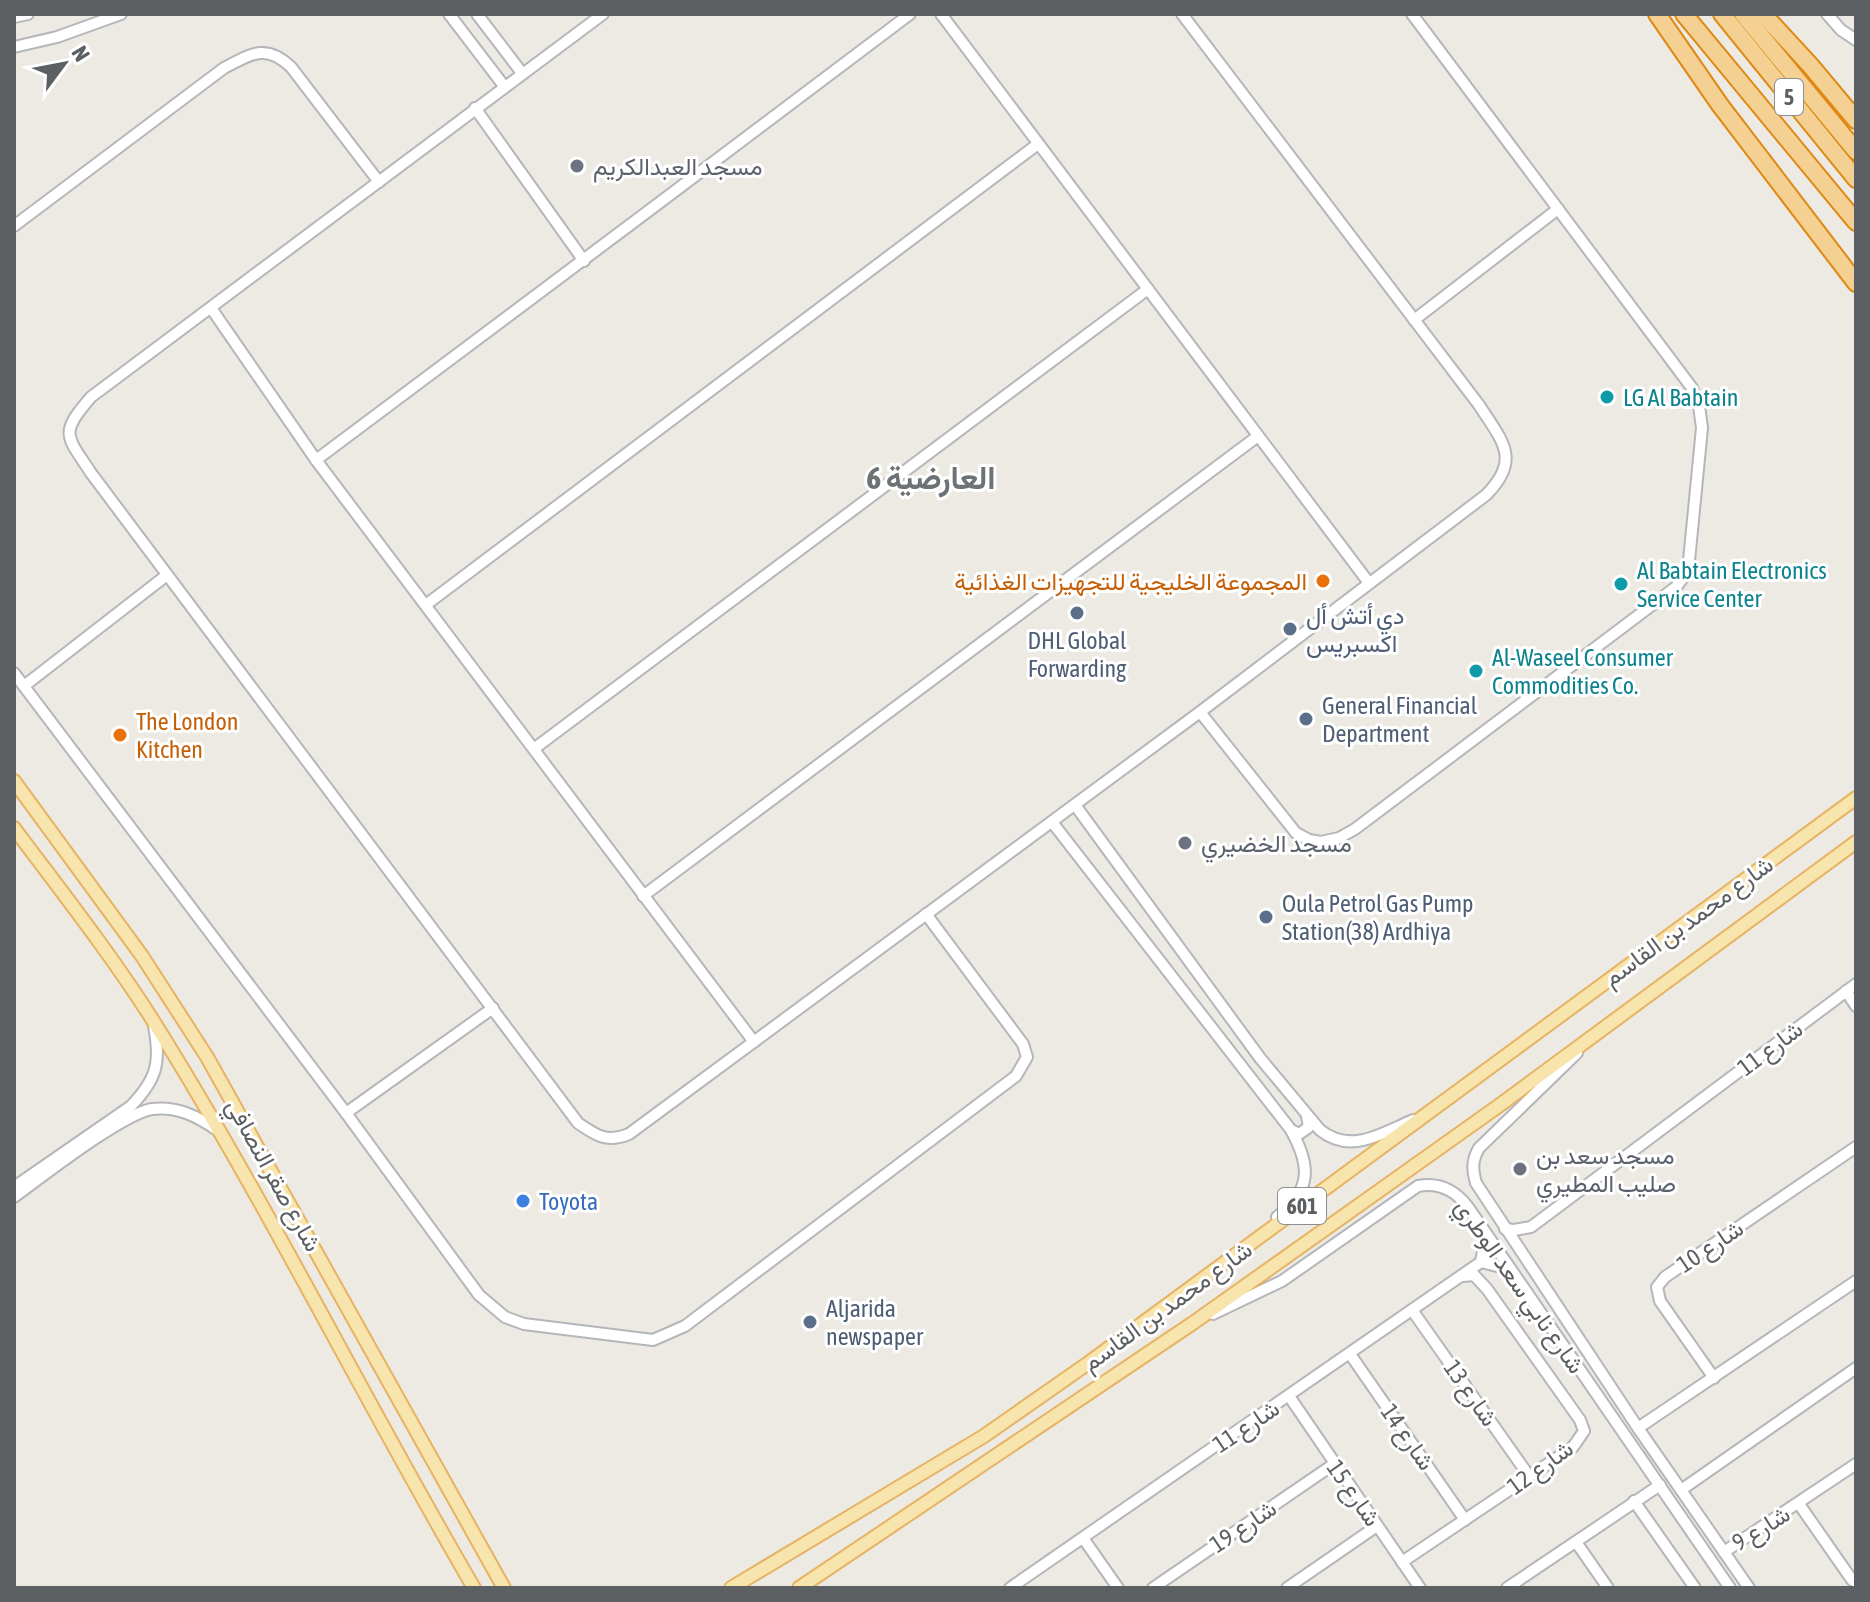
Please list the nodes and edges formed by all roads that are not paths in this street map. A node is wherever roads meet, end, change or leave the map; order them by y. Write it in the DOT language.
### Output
graph roads {
  1 [pos="28,14"];
  2 [pos="121,14"];
  3 [pos="449,14"];
  4 [pos="477,14"];
  5 [pos="603,14"];
  6 [pos="910,14"];
  7 [pos="941,14"];
  8 [pos="1182,14"];
  9 [pos="1412,14"];
  10 [pos="1657,14"];
  11 [pos="1684,14"];
  12 [pos="1722,14"];
  13 [pos="1743,14"];
  14 [pos="1763,14"];
  15 [pos="1827,14"];
  16 [pos="14,17"];
  17 [pos="1856,40"];
  18 [pos="14,47"];
  19 [pos="522,73"];
  20 [pos="504,86"];
  21 [pos="475,108"];
  22 [pos="1856,120"];
  23 [pos="1038,144"];
  24 [pos="1856,151"];
  25 [pos="1856,179"];
  26 [pos="379,182"];
  27 [pos="1558,209"];
  28 [pos="1856,222"];
  29 [pos="14,226"];
  30 [pos="584,261"];
  31 [pos="1856,283"];
  32 [pos="1148,289"];
  33 [pos="211,308"];
  34 [pos="1414,320"];
  35 [pos="1258,436"];
  36 [pos="316,460"];
  37 [pos="167,575"];
  38 [pos="1369,583"];
  39 [pos="427,604"];
  40 [pos="14,673"];
  41 [pos="24,686"];
  42 [pos="1200,712"];
  43 [pos="535,748"];
  44 [pos="14,781"];
  45 [pos="1856,798"];
  46 [pos="1075,805"];
  47 [pos="1052,822"];
  48 [pos="14,828"];
  49 [pos="1856,842"];
  50 [pos="643,896"];
  51 [pos="926,914"];
  52 [pos="1856,984"];
  53 [pos="1846,991"];
  54 [pos="1856,1006"];
  55 [pos="493,1008"];
  56 [pos="153,1020"];
  57 [pos="1600,1031"];
  58 [pos="754,1042"];
  59 [pos="346,1113"];
  60 [pos="1307,1115"];
  61 [pos="1419,1118"];
  62 [pos="1291,1130"];
  63 [pos="218,1131"];
  64 [pos="1856,1148"];
  65 [pos="14,1187"];
  66 [pos="14,1197"];
  67 [pos="1496,1215"];
  68 [pos="1531,1227"];
  69 [pos="1505,1229"];
  70 [pos="1483,1230"];
  71 [pos="1522,1254"];
  72 [pos="1481,1262"];
  73 [pos="1531,1268"];
  74 [pos="1513,1274"];
  75 [pos="1461,1277"];
  76 [pos="1856,1281"];
  77 [pos="1412,1310"];
  78 [pos="1193,1323"];
  79 [pos="1350,1354"];
  80 [pos="1087,1364"];
  81 [pos="1856,1368"];
  82 [pos="1714,1378"];
  83 [pos="1289,1396"];
  84 [pos="1638,1428"];
  85 [pos="984,1436"];
  86 [pos="1334,1464"];
  87 [pos="1856,1464"];
  88 [pos="1529,1476"];
  89 [pos="1660,1485"];
  90 [pos="1681,1490"];
  91 [pos="1634,1501"];
  92 [pos="1799,1504"];
  93 [pos="1465,1520"];
  94 [pos="1377,1526"];
  95 [pos="441,1533"];
  96 [pos="1083,1538"];
  97 [pos="1576,1542"];
  98 [pos="1724,1552"];
  99 [pos="845,1558"];
  100 [pos="1402,1562"];
  101 [pos="1856,1582"];
  102 [pos="1026,1584"];
  103 [pos="735,1587"];
  104 [pos="466,1588"];
  105 [pos="474,1588"];
  106 [pos="504,1588"];
  107 [pos="719,1588"];
  108 [pos="799,1588"];
  109 [pos="1010,1588"];
  110 [pos="1118,1588"];
  111 [pos="1153,1588"];
  112 [pos="1287,1588"];
  113 [pos="1420,1588"];
  114 [pos="1508,1588"];
  115 [pos="1608,1588"];
  116 [pos="1695,1588"];
  117 [pos="1730,1588"];
  118 [pos="1749,1588"];
  1 -- 16 [label="street"];
  2 -- 18 [label="street"];
  3 -- 20 [label="street"];
  4 -- 19 [label="street"];
  5 -- 19 [label="street"];
  6 -- 30 [label="street"];
  7 -- 23 [label="street"];
  8 -- 34 [label="street"];
  9 -- 27 [label="street"];
  10 -- 31 [label="highway"];
  11 -- 28 [label="highway, 5"];
  12 -- 25 [label="highway, 5"];
  13 -- 24 [label="highway"];
  14 -- 22 [label="highway"];
  15 -- 17 [label="street"];
  19 -- 20 [label="street"];
  20 -- 21 [label="street"];
  21 -- 26 [label="street"];
  21 -- 30 [label="street"];
  23 -- 32 [label="street"];
  23 -- 39 [label="street"];
  26 -- 29 [label="street"];
  26 -- 33 [label="street"];
  27 -- 34 [label="street"];
  27 -- 42 [label="street"];
  30 -- 36 [label="street"];
  32 -- 35 [label="street"];
  32 -- 43 [label="street"];
  33 -- 36 [label="street"];
  33 -- 37 [label="street"];
  34 -- 38 [label="street"];
  35 -- 38 [label="street"];
  35 -- 50 [label="street"];
  36 -- 39 [label="street"];
  37 -- 41 [label="street"];
  37 -- 55 [label="street"];
  38 -- 42 [label="street"];
  39 -- 43 [label="street"];
  40 -- 41 [label="street"];
  41 -- 59 [label="street"];
  42 -- 46 [label="street"];
  43 -- 50 [label="street"];
  44 -- 106 [label="main road, شارع صقر النصافي"];
  45 -- 61 [label="main road, شارع محمد بن القاسم / 601"];
  46 -- 47 [label="street"];
  46 -- 60 [label="street"];
  47 -- 51 [label="street"];
  47 -- 62 [label="street"];
  48 -- 56 [label="main road, شارع صقر النصافي"];
  49 -- 57 [label="main road, شارع محمد بن القاسم / 601"];
  50 -- 58 [label="street"];
  51 -- 58 [label="street"];
  51 -- 59 [label="street"];
  52 -- 53 [label="street, شارع 11"];
  53 -- 54 [label="street"];
  53 -- 68 [label="street, شارع 11"];
  55 -- 58 [label="street"];
  55 -- 59 [label="street"];
  56 -- 63 [label="main road, شارع صقر النصافي"];
  56 -- 65 [label="street"];
  57 -- 67 [label="street, شارع نابي سعد الوطري"];
  57 -- 78 [label="main road, شارع محمد بن القاسم / 601"];
  60 -- 61 [label="street"];
  60 -- 62 [label="street"];
  61 -- 80 [label="main road, شارع محمد بن القاسم / 601"];
  62 -- 80 [label="street"];
  63 -- 66 [label="street"];
  63 -- 95 [label="main road, شارع صقر النصافي"];
  64 -- 82 [label="street, شارع 10"];
  67 -- 69 [label="street, شارع نابي سعد الوطري"];
  67 -- 70 [label="street"];
  68 -- 69 [label="street"];
  68 -- 71 [label="street"];
  69 -- 71 [label="street, شارع نابي سعد الوطري"];
  70 -- 72 [label="street"];
  70 -- 74 [label="street, شارع نابي سعد الوطري"];
  70 -- 78 [label="street, شارع نابي سعد الوطري"];
  71 -- 73 [label="street, شارع نابي سعد الوطري"];
  72 -- 74 [label="street"];
  72 -- 75 [label="street, شارع 11"];
  73 -- 74 [label="street"];
  73 -- 84 [label="street, شارع نابي سعد الوطري"];
  74 -- 89 [label="street, شارع نابي سعد الوطري"];
  75 -- 77 [label="street, شارع 11"];
  75 -- 88 [label="street, شارع 12"];
  76 -- 82 [label="street"];
  77 -- 79 [label="street, شارع 11"];
  77 -- 88 [label="street, شارع 13"];
  78 -- 99 [label="main road, شارع محمد بن القاسم / 601"];
  79 -- 83 [label="street, شارع 11"];
  79 -- 93 [label="street, شارع 14"];
  80 -- 85 [label="main road, شارع محمد بن القاسم / 601"];
  81 -- 90 [label="street"];
  82 -- 84 [label="street"];
  83 -- 86 [label="street, شارع 15"];
  83 -- 96 [label="street, شارع 11"];
  84 -- 90 [label="street, شارع نابي سعد الوطري"];
  85 -- 99 [label="main road"];
  85 -- 103 [label="main road, شارع محمد بن القاسم / 601"];
  86 -- 94 [label="street, شارع 15"];
  86 -- 111 [label="street, شارع 19"];
  87 -- 92 [label="street, شارع 9"];
  88 -- 93 [label="street, شارع 12"];
  89 -- 91 [label="street"];
  89 -- 117 [label="street, شارع نابي سعد الوطري"];
  90 -- 98 [label="street, شارع نابي سعد الوطري"];
  91 -- 97 [label="street"];
  91 -- 116 [label="street"];
  92 -- 98 [label="street, شارع 9"];
  92 -- 101 [label="street, شارع 9"];
  93 -- 100 [label="street, شارع 12"];
  94 -- 100 [label="street, شارع 15"];
  94 -- 112 [label="street"];
  95 -- 104 [label="main road"];
  95 -- 105 [label="main road, شارع صقر النصافي"];
  96 -- 102 [label="street, شارع 11"];
  96 -- 110 [label="street"];
  97 -- 114 [label="street"];
  97 -- 115 [label="street"];
  98 -- 118 [label="street, شارع نابي سعد الوطري"];
  99 -- 108 [label="main road, شارع محمد بن القاسم / 601"];
  100 -- 113 [label="street, شارع 15"];
  102 -- 109 [label="street, شارع 11"];
  103 -- 107 [label="main road, شارع محمد بن القاسم"];
}
